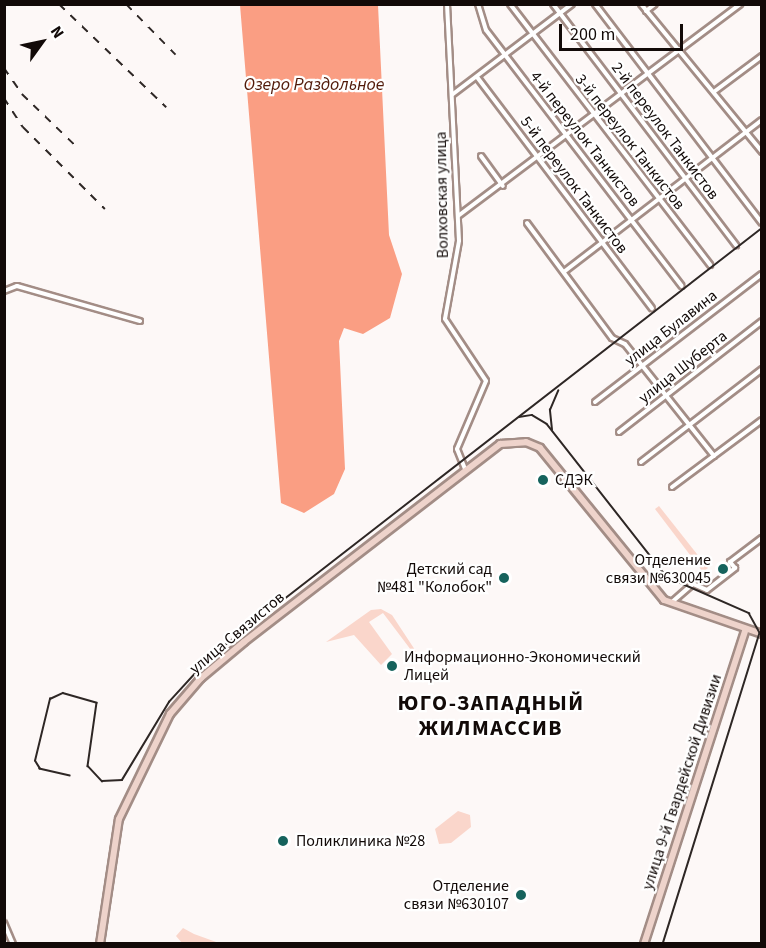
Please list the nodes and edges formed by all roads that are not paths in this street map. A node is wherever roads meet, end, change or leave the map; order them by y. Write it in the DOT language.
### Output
graph roads {
  1 [pos="447,4"];
  2 [pos="478,4"];
  3 [pos="510,4"];
  4 [pos="553,4"];
  5 [pos="572,4"];
  6 [pos="595,4"];
  7 [pos="641,4"];
  8 [pos="655,4"];
  9 [pos="740,4"];
  10 [pos="646,11"];
  11 [pos="560,15"];
  12 [pos="532,36"];
  13 [pos="678,52"];
  14 [pos="504,55"];
  15 [pos="762,56"];
  16 [pos="649,74"];
  17 [pos="477,77"];
  18 [pos="714,92"];
  19 [pos="624,94"];
  20 [pos="453,95"];
  21 [pos="595,116"];
  22 [pos="762,120"];
  23 [pos="745,133"];
  24 [pos="567,137"];
  25 [pos="762,152"];
  26 [pos="481,156"];
  27 [pos="712,156"];
  28 [pos="538,159"];
  29 [pos="686,178"];
  30 [pos="503,186"];
  31 [pos="659,199"];
  32 [pos="458,216"];
  33 [pos="633,219"];
  34 [pos="762,223"];
  35 [pos="527,224"];
  36 [pos="604,243"];
  37 [pos="736,245"];
  38 [pos="710,265"];
  39 [pos="565,271"];
  40 [pos="762,274"];
  41 [pos="682,286"];
  42 [pos="4,291"];
  43 [pos="652,308"];
  44 [pos="141,321"];
  45 [pos="762,321"];
  46 [pos="642,366"];
  47 [pos="762,369"];
  48 [pos="666,396"];
  49 [pos="595,402"];
  50 [pos="762,420"];
  51 [pos="689,425"];
  52 [pos="618,432"];
  53 [pos="714,456"];
  54 [pos="641,462"];
  55 [pos="465,469"];
  56 [pos="672,487"];
  57 [pos="762,538"];
  58 [pos="670,604"];
  59 [pos="746,629"];
  60 [pos="762,634"];
  61 [pos="4,923"];
  62 [pos="13,944"];
  63 [pos="100,944"];
  64 [pos="644,944"];
  1 -- 20 [label="street, Волховская улица"];
  2 -- 14 [label="street, 4-й переулок Танкистов"];
  3 -- 12 [label="street, 3-й переулок Танкистов"];
  4 -- 11 [label="street, 2-й переулок Танкистов"];
  5 -- 11 [label="street"];
  6 -- 16 [label="street"];
  7 -- 10 [label="street"];
  8 -- 10 [label="street"];
  9 -- 13 [label="street"];
  10 -- 13 [label="street"];
  11 -- 12 [label="street"];
  11 -- 19 [label="street, 2-й переулок Танкистов"];
  12 -- 14 [label="street"];
  12 -- 21 [label="street, 3-й переулок Танкистов"];
  13 -- 16 [label="street"];
  13 -- 18 [label="street"];
  14 -- 17 [label="street"];
  14 -- 24 [label="street, 4-й переулок Танкистов"];
  15 -- 18 [label="street"];
  16 -- 19 [label="street"];
  16 -- 27 [label="street"];
  17 -- 20 [label="street"];
  17 -- 28 [label="street, 5-й переулок Танкистов"];
  18 -- 23 [label="street"];
  19 -- 21 [label="street"];
  19 -- 29 [label="street, 2-й переулок Танкистов"];
  20 -- 32 [label="street, Волховская улица"];
  21 -- 24 [label="street"];
  21 -- 31 [label="street, 3-й переулок Танкистов"];
  22 -- 23 [label="street"];
  23 -- 25 [label="street"];
  23 -- 27 [label="street"];
  24 -- 28 [label="street"];
  24 -- 33 [label="street, 4-й переулок Танкистов"];
  26 -- 30 [label="street"];
  27 -- 29 [label="street"];
  27 -- 34 [label="street"];
  28 -- 30 [label="street"];
  28 -- 36 [label="street, 5-й переулок Танкистов"];
  29 -- 31 [label="street"];
  29 -- 37 [label="street, 2-й переулок Танкистов"];
  30 -- 32 [label="street"];
  31 -- 33 [label="street"];
  31 -- 38 [label="street, 3-й переулок Танкистов"];
  32 -- 55 [label="street, Волховская улица"];
  33 -- 36 [label="street"];
  33 -- 41 [label="street, 4-й переулок Танкистов"];
  35 -- 39 [label="street"];
  36 -- 39 [label="street"];
  36 -- 43 [label="street, 5-й переулок Танкистов"];
  39 -- 46 [label="street"];
  40 -- 46 [label="street, улица Булавина"];
  42 -- 44 [label="street"];
  45 -- 48 [label="street, улица Шуберта"];
  46 -- 48 [label="street"];
  46 -- 49 [label="street, улица Булавина"];
  47 -- 51 [label="street"];
  48 -- 51 [label="street"];
  48 -- 52 [label="street, улица Шуберта"];
  50 -- 53 [label="street"];
  51 -- 53 [label="street"];
  51 -- 54 [label="street"];
  53 -- 56 [label="street"];
  55 -- 58 [label="main road, улица Связистов"];
  55 -- 63 [label="main road, улица Связистов"];
  57 -- 58 [label="street"];
  58 -- 59 [label="main road"];
  59 -- 60 [label="main road"];
  59 -- 64 [label="main road, улица 9-й Гвардейской Дивизии"];
  61 -- 62 [label="street"];
}
